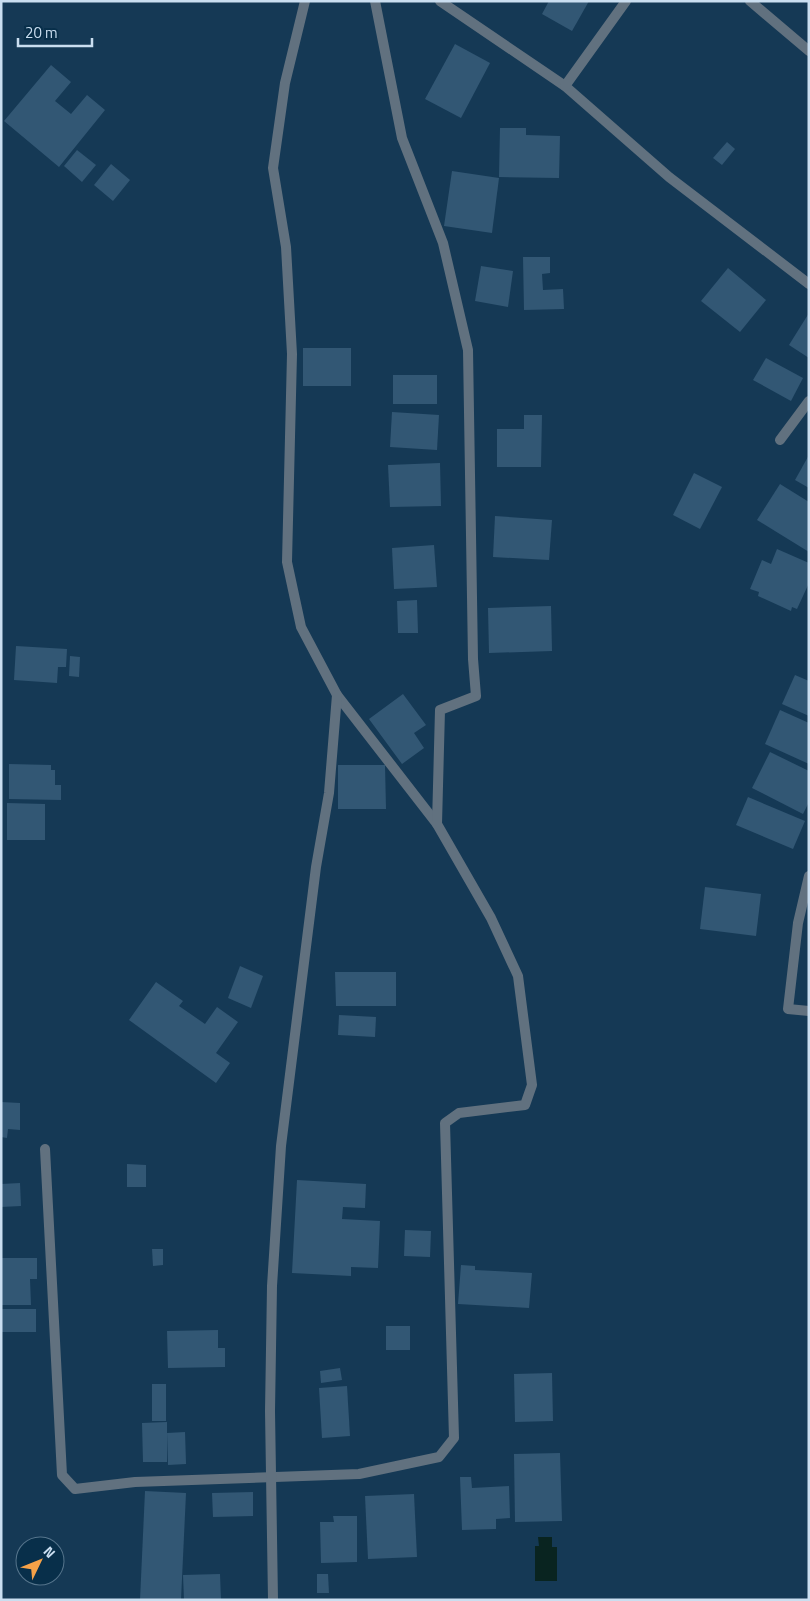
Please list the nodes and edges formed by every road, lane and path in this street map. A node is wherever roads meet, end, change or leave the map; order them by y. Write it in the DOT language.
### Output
graph roads {
  1 [pos="305,1"];
  2 [pos="375,1"];
  3 [pos="440,1"];
  4 [pos="626,1"];
  5 [pos="750,1"];
  6 [pos="809,50"];
  7 [pos="564,86"];
  8 [pos="809,284"];
  9 [pos="809,401"];
  10 [pos="780,440"];
  11 [pos="337,695"];
  12 [pos="437,824"];
  13 [pos="809,876"];
  14 [pos="809,1011"];
  15 [pos="45,1149"];
  16 [pos="272,1478"];
  17 [pos="273,1600"];
  1 -- 11 [label="street"];
  2 -- 12 [label="street"];
  3 -- 7 [label="street"];
  4 -- 7 [label="street"];
  5 -- 6 [label="street"];
  7 -- 8 [label="street"];
  9 -- 10 [label="street"];
  11 -- 12 [label="street"];
  11 -- 16 [label="street"];
  12 -- 16 [label="street"];
  13 -- 14 [label="street"];
  15 -- 16 [label="street"];
  16 -- 17 [label="street"];
}
